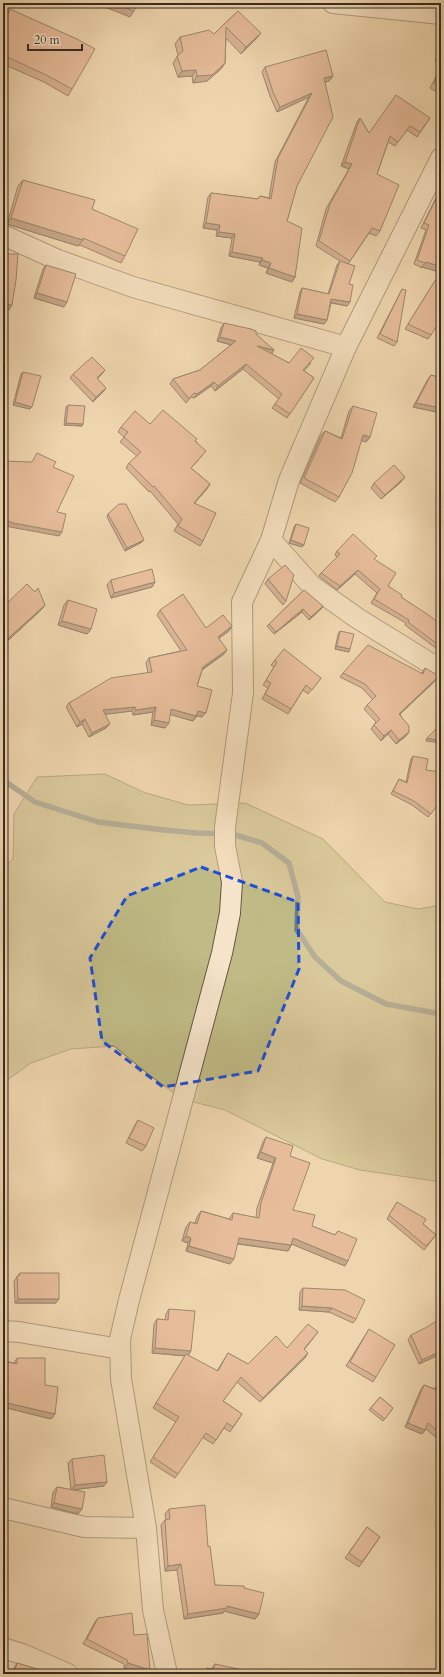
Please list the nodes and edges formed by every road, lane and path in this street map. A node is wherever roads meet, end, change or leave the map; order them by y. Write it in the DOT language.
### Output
graph roads {
  1 [pos="333,3"];
  2 [pos="441,14"];
  3 [pos="441,158"];
  4 [pos="3,235"];
  5 [pos="346,347"];
  6 [pos="271,540"];
  7 [pos="441,670"];
  8 [pos="3,1331"];
  9 [pos="120,1349"];
  10 [pos="3,1508"];
  11 [pos="146,1528"];
  12 [pos="3,1648"];
  13 [pos="68,1674"];
  14 [pos="167,1674"];
  1 -- 2 [label="street"];
  3 -- 5 [label="street"];
  4 -- 5 [label="street"];
  5 -- 6 [label="street"];
  6 -- 7 [label="street"];
  6 -- 9 [label="street"];
  8 -- 9 [label="street"];
  9 -- 11 [label="street"];
  10 -- 11 [label="street"];
  11 -- 14 [label="street"];
  12 -- 13 [label="street"];
}
